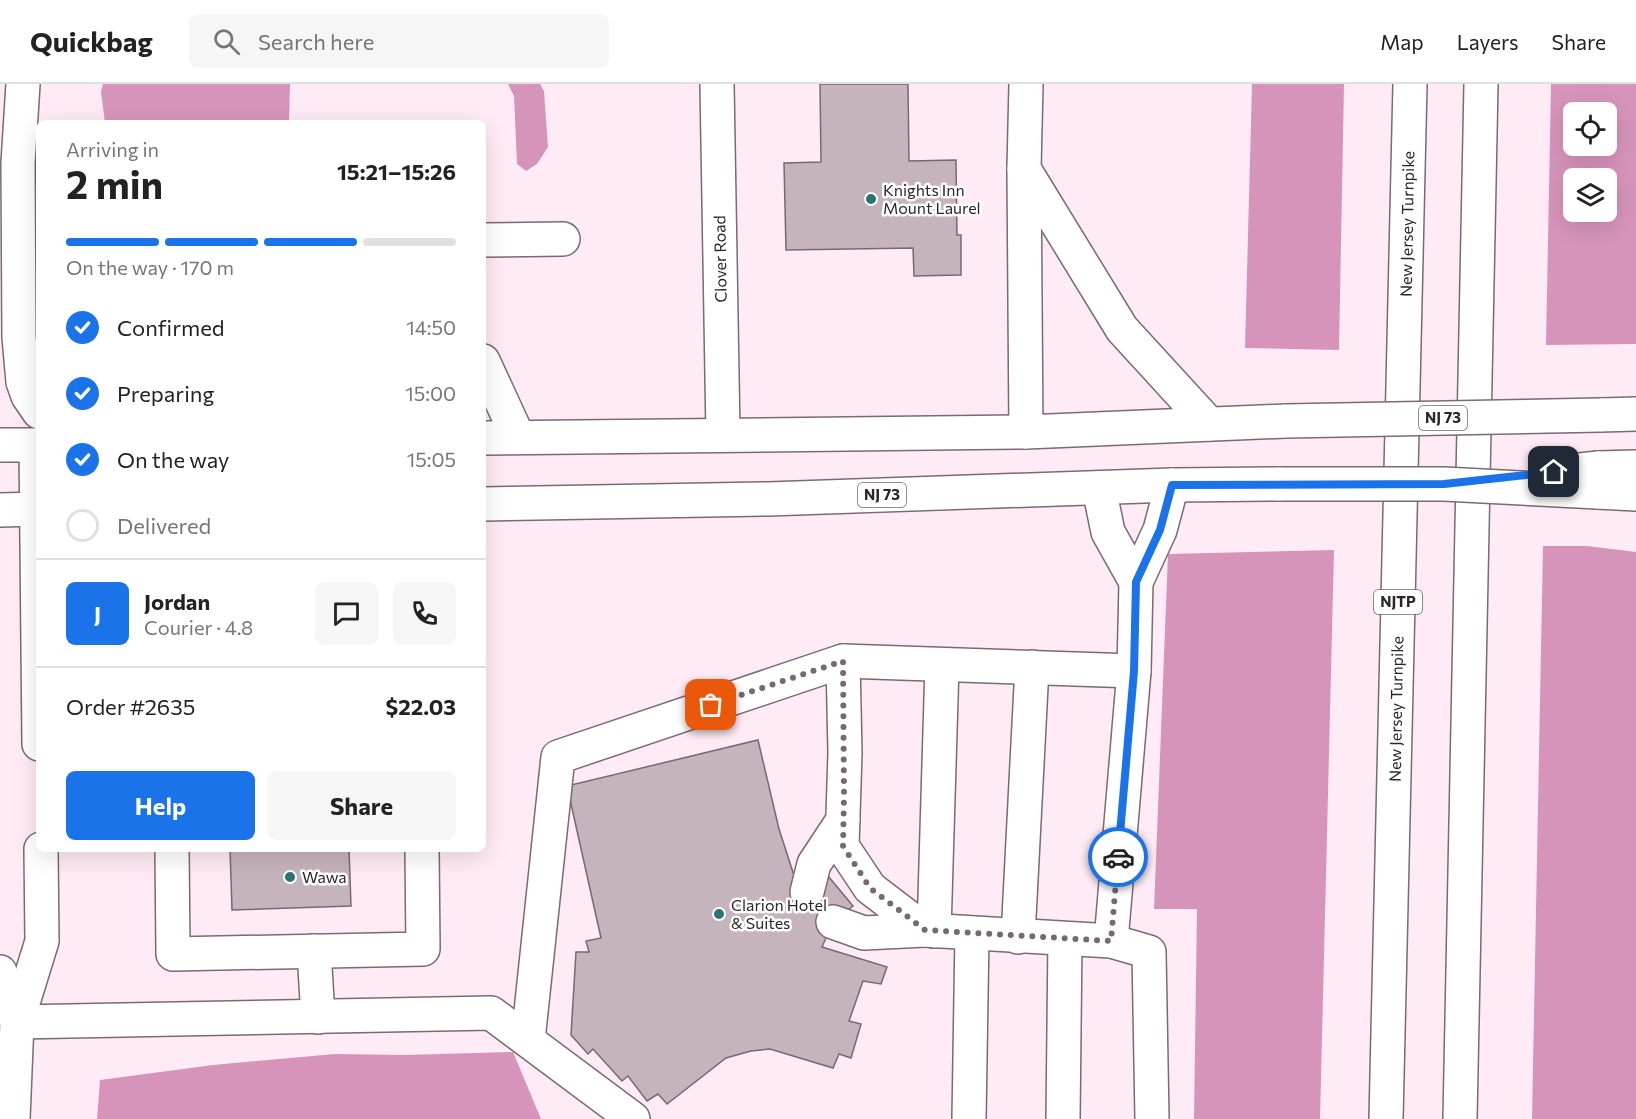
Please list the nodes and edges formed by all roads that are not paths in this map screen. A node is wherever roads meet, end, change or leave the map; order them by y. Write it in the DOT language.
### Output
graph roads {
  1 [pos="23,84"];
  2 [pos="717,84"];
  3 [pos="1026,84"];
  4 [pos="1410,84"];
  5 [pos="1481,84"];
  6 [pos="1024,169"];
  7 [pos="563,239"];
  8 [pos="486,240"];
  9 [pos="486,368"];
  10 [pos="36,408"];
  11 [pos="1636,414"];
  12 [pos="1209,424"];
  13 [pos="1026,432"];
  14 [pos="723,434"];
  15 [pos="518,437"];
  16 [pos="486,438"];
  17 [pos="36,445"];
  18 [pos="0,446"];
  19 [pos="1636,467"];
  20 [pos="1598,480"];
  21 [pos="1172,485"];
  22 [pos="1099,488"];
  23 [pos="1636,494"];
  24 [pos="486,504"];
  25 [pos="36,509"];
  26 [pos="0,510"];
  27 [pos="1136,582"];
  28 [pos="843,661"];
  29 [pos="942,664"];
  30 [pos="1032,667"];
  31 [pos="1134,671"];
  32 [pos="843,820"];
  33 [pos="41,852"];
  34 [pos="172,852"];
  35 [pos="422,852"];
  36 [pos="807,892"];
  37 [pos="833,922"];
  38 [pos="929,931"];
  39 [pos="972,934"];
  40 [pos="1018,936"];
  41 [pos="1065,939"];
  42 [pos="1111,941"];
  43 [pos="314,951"];
  44 [pos="0,972"];
  45 [pos="318,1017"];
  46 [pos="17,1022"];
  47 [pos="528,1040"];
  48 [pos="13,1119"];
  49 [pos="633,1119"];
  50 [pos="969,1119"];
  51 [pos="1064,1119"];
  52 [pos="1152,1119"];
  53 [pos="1386,1119"];
  54 [pos="1460,1119"];
  1 -- 10 [label="main road"];
  2 -- 14 [label="main road, Clover Road"];
  3 -- 6 [label="main road"];
  4 -- 53 [label="main road, New Jersey Turnpike / NJTP"];
  5 -- 54 [label="main road"];
  6 -- 12 [label="main road"];
  6 -- 13 [label="main road"];
  7 -- 8 [label="main road"];
  9 -- 15 [label="main road"];
  11 -- 12 [label="main road, NJ 73, bridge"];
  12 -- 13 [label="main road, NJ 73"];
  13 -- 14 [label="main road, NJ 73"];
  14 -- 15 [label="main road, NJ 73"];
  15 -- 16 [label="main road, NJ 73"];
  17 -- 18 [label="main road"];
  19 -- 20 [label="main road, NJ 73"];
  20 -- 21 [label="main road, NJ 73, bridge"];
  20 -- 23 [label="main road"];
  21 -- 22 [label="main road, NJ 73"];
  21 -- 27 [label="main road"];
  22 -- 24 [label="main road, NJ 73"];
  22 -- 27 [label="main road"];
  25 -- 26 [label="main road"];
  27 -- 31 [label="main road"];
  28 -- 29 [label="main road"];
  28 -- 32 [label="main road"];
  28 -- 47 [label="main road"];
  29 -- 30 [label="main road"];
  29 -- 38 [label="main road"];
  30 -- 31 [label="main road"];
  30 -- 40 [label="main road"];
  31 -- 42 [label="main road"];
  32 -- 36 [label="main road"];
  32 -- 38 [label="main road"];
  33 -- 46 [label="main road"];
  34 -- 43 [label="main road"];
  35 -- 43 [label="main road"];
  37 -- 38 [label="main road"];
  38 -- 39 [label="main road"];
  39 -- 40 [label="main road"];
  39 -- 50 [label="main road"];
  40 -- 41 [label="main road"];
  41 -- 42 [label="main road"];
  41 -- 51 [label="main road"];
  42 -- 52 [label="main road"];
  43 -- 45 [label="main road"];
  44 -- 46 [label="main road"];
  45 -- 46 [label="main road"];
  45 -- 47 [label="main road"];
  46 -- 48 [label="main road"];
  47 -- 49 [label="main road"];
}
